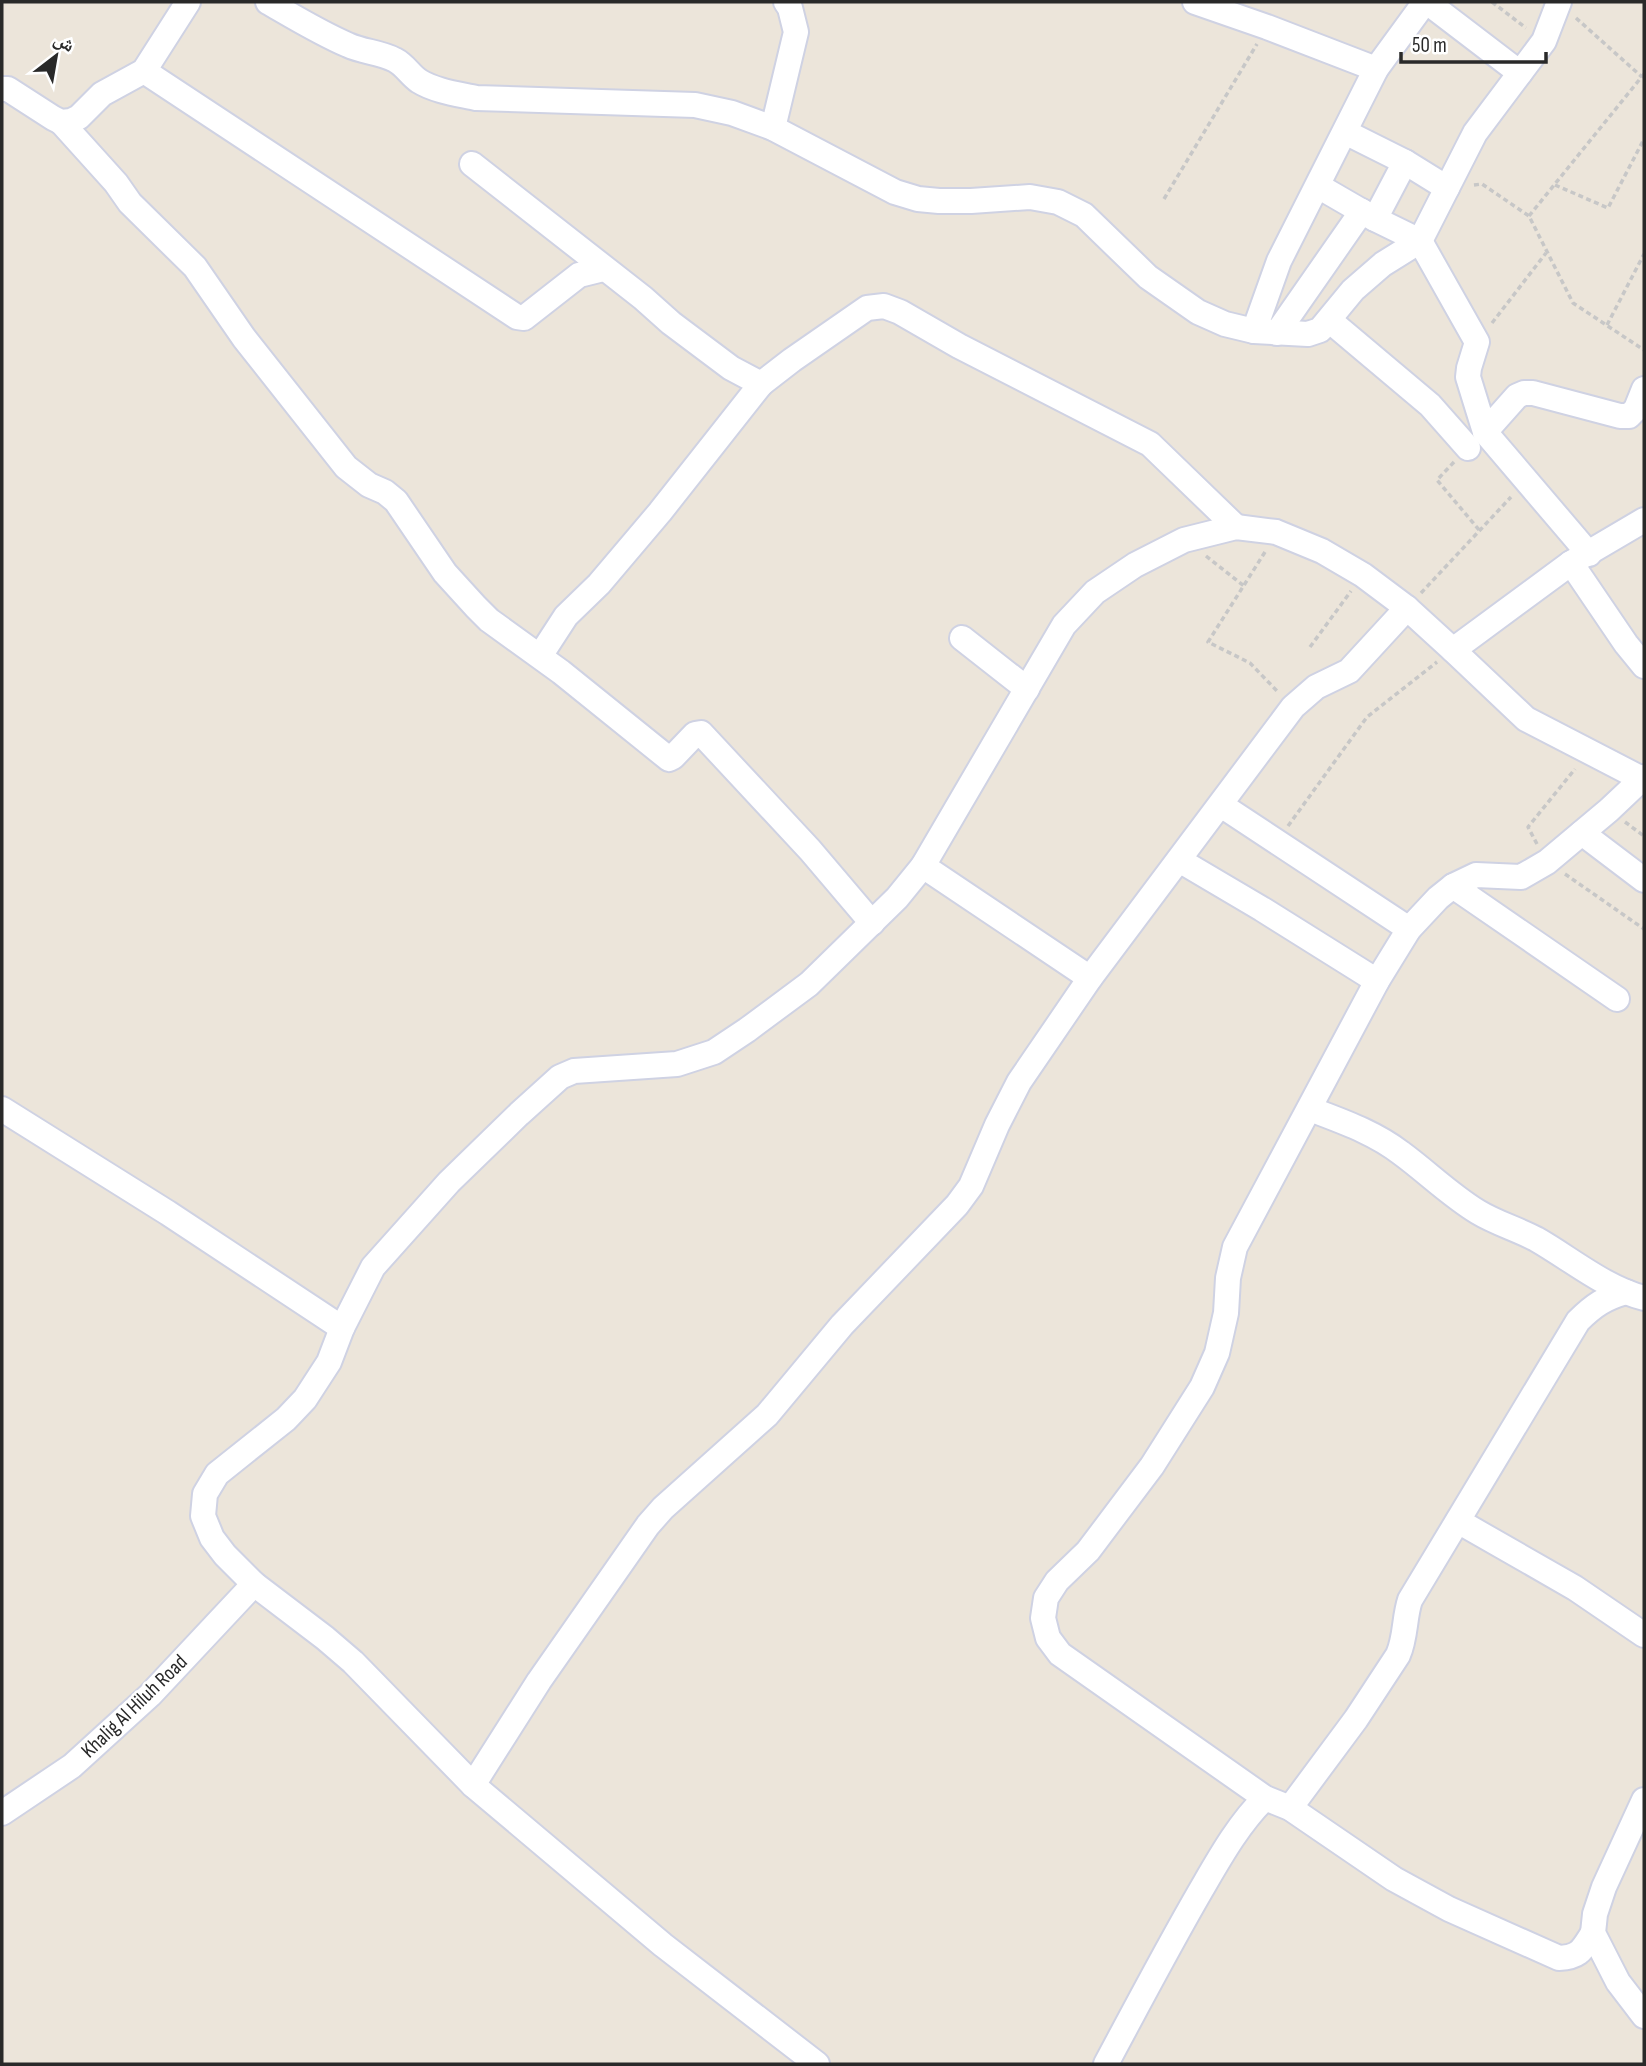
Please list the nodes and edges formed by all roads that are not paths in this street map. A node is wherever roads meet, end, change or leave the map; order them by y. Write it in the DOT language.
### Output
graph roads {
  1 [pos="188,2"];
  2 [pos="268,2"];
  3 [pos="786,2"];
  4 [pos="1195,2"];
  5 [pos="1426,2"];
  6 [pos="1559,2"];
  7 [pos="1376,69"];
  8 [pos="2,71"];
  9 [pos="145,71"];
  10 [pos="1520,73"];
  11 [pos="2,89"];
  12 [pos="70,119"];
  13 [pos="774,128"];
  14 [pos="1345,132"];
  15 [pos="1405,162"];
  16 [pos="472,164"];
  17 [pos="1318,186"];
  18 [pos="1447,188"];
  19 [pos="1368,215"];
  20 [pos="1420,240"];
  21 [pos="603,269"];
  22 [pos="1329,320"];
  23 [pos="1265,332"];
  24 [pos="761,384"];
  25 [pos="1644,389"];
  26 [pos="1477,440"];
  27 [pos="1644,520"];
  28 [pos="1236,527"];
  29 [pos="1580,558"];
  30 [pos="1406,608"];
  31 [pos="962,638"];
  32 [pos="1453,650"];
  33 [pos="540,656"];
  34 [pos="1644,666"];
  35 [pos="1027,689"];
  36 [pos="1644,779"];
  37 [pos="1221,805"];
  38 [pos="1582,833"];
  39 [pos="1179,860"];
  40 [pos="923,866"];
  41 [pos="1644,880"];
  42 [pos="1453,886"];
  43 [pos="872,923"];
  44 [pos="1409,929"];
  45 [pos="1090,978"];
  46 [pos="1377,981"];
  47 [pos="1617,999"];
  48 [pos="2,1109"];
  49 [pos="1310,1109"];
  50 [pos="1635,1295"];
  51 [pos="342,1328"];
  52 [pos="1458,1521"];
  53 [pos="254,1584"];
  54 [pos="1644,1635"];
  55 [pos="473,1785"];
  56 [pos="1265,1798"];
  57 [pos="1644,1800"];
  58 [pos="1290,1808"];
  59 [pos="2,1813"];
  60 [pos="1592,1933"];
  61 [pos="1644,2016"];
  62 [pos="817,2064"];
  63 [pos="1106,2064"];
  1 -- 9 [label="street"];
  2 -- 13 [label="street"];
  3 -- 13 [label="street"];
  4 -- 7 [label="street"];
  5 -- 7 [label="street"];
  5 -- 10 [label="street"];
  6 -- 10 [label="street"];
  7 -- 14 [label="street"];
  8 -- 12 [label="street"];
  9 -- 12 [label="street"];
  9 -- 21 [label="street"];
  10 -- 18 [label="street"];
  11 -- 12 [label="street"];
  12 -- 33 [label="street"];
  13 -- 23 [label="street"];
  14 -- 15 [label="street"];
  14 -- 17 [label="street"];
  15 -- 18 [label="street"];
  15 -- 19 [label="street"];
  16 -- 21 [label="street"];
  17 -- 19 [label="street"];
  17 -- 23 [label="street"];
  18 -- 20 [label="street"];
  19 -- 20 [label="street"];
  19 -- 23 [label="street"];
  20 -- 22 [label="street"];
  20 -- 26 [label="street"];
  21 -- 24 [label="street"];
  22 -- 23 [label="street"];
  22 -- 26 [label="street"];
  24 -- 28 [label="street"];
  24 -- 33 [label="street"];
  25 -- 26 [label="street"];
  26 -- 29 [label="street"];
  27 -- 29 [label="street"];
  28 -- 30 [label="street"];
  28 -- 35 [label="street"];
  29 -- 32 [label="street"];
  29 -- 34 [label="street"];
  30 -- 32 [label="street"];
  30 -- 37 [label="street"];
  31 -- 35 [label="street"];
  32 -- 36 [label="street"];
  33 -- 43 [label="street"];
  35 -- 40 [label="street"];
  36 -- 38 [label="street"];
  37 -- 39 [label="street"];
  37 -- 44 [label="street"];
  38 -- 41 [label="street"];
  38 -- 42 [label="street"];
  39 -- 45 [label="street"];
  39 -- 46 [label="street"];
  40 -- 43 [label="street"];
  40 -- 45 [label="street"];
  42 -- 44 [label="street"];
  42 -- 47 [label="street"];
  43 -- 51 [label="street"];
  44 -- 46 [label="street"];
  45 -- 55 [label="street"];
  46 -- 49 [label="street"];
  48 -- 51 [label="street"];
  49 -- 50 [label="street"];
  49 -- 56 [label="street"];
  50 -- 52 [label="street"];
  51 -- 53 [label="street"];
  52 -- 54 [label="street"];
  52 -- 58 [label="street"];
  53 -- 55 [label="street"];
  53 -- 59 [label="street, Khalig Al Hiluh Road"];
  55 -- 62 [label="street"];
  56 -- 58 [label="street"];
  56 -- 63 [label="street"];
  57 -- 60 [label="street"];
  58 -- 60 [label="street"];
  60 -- 61 [label="street"];
}
